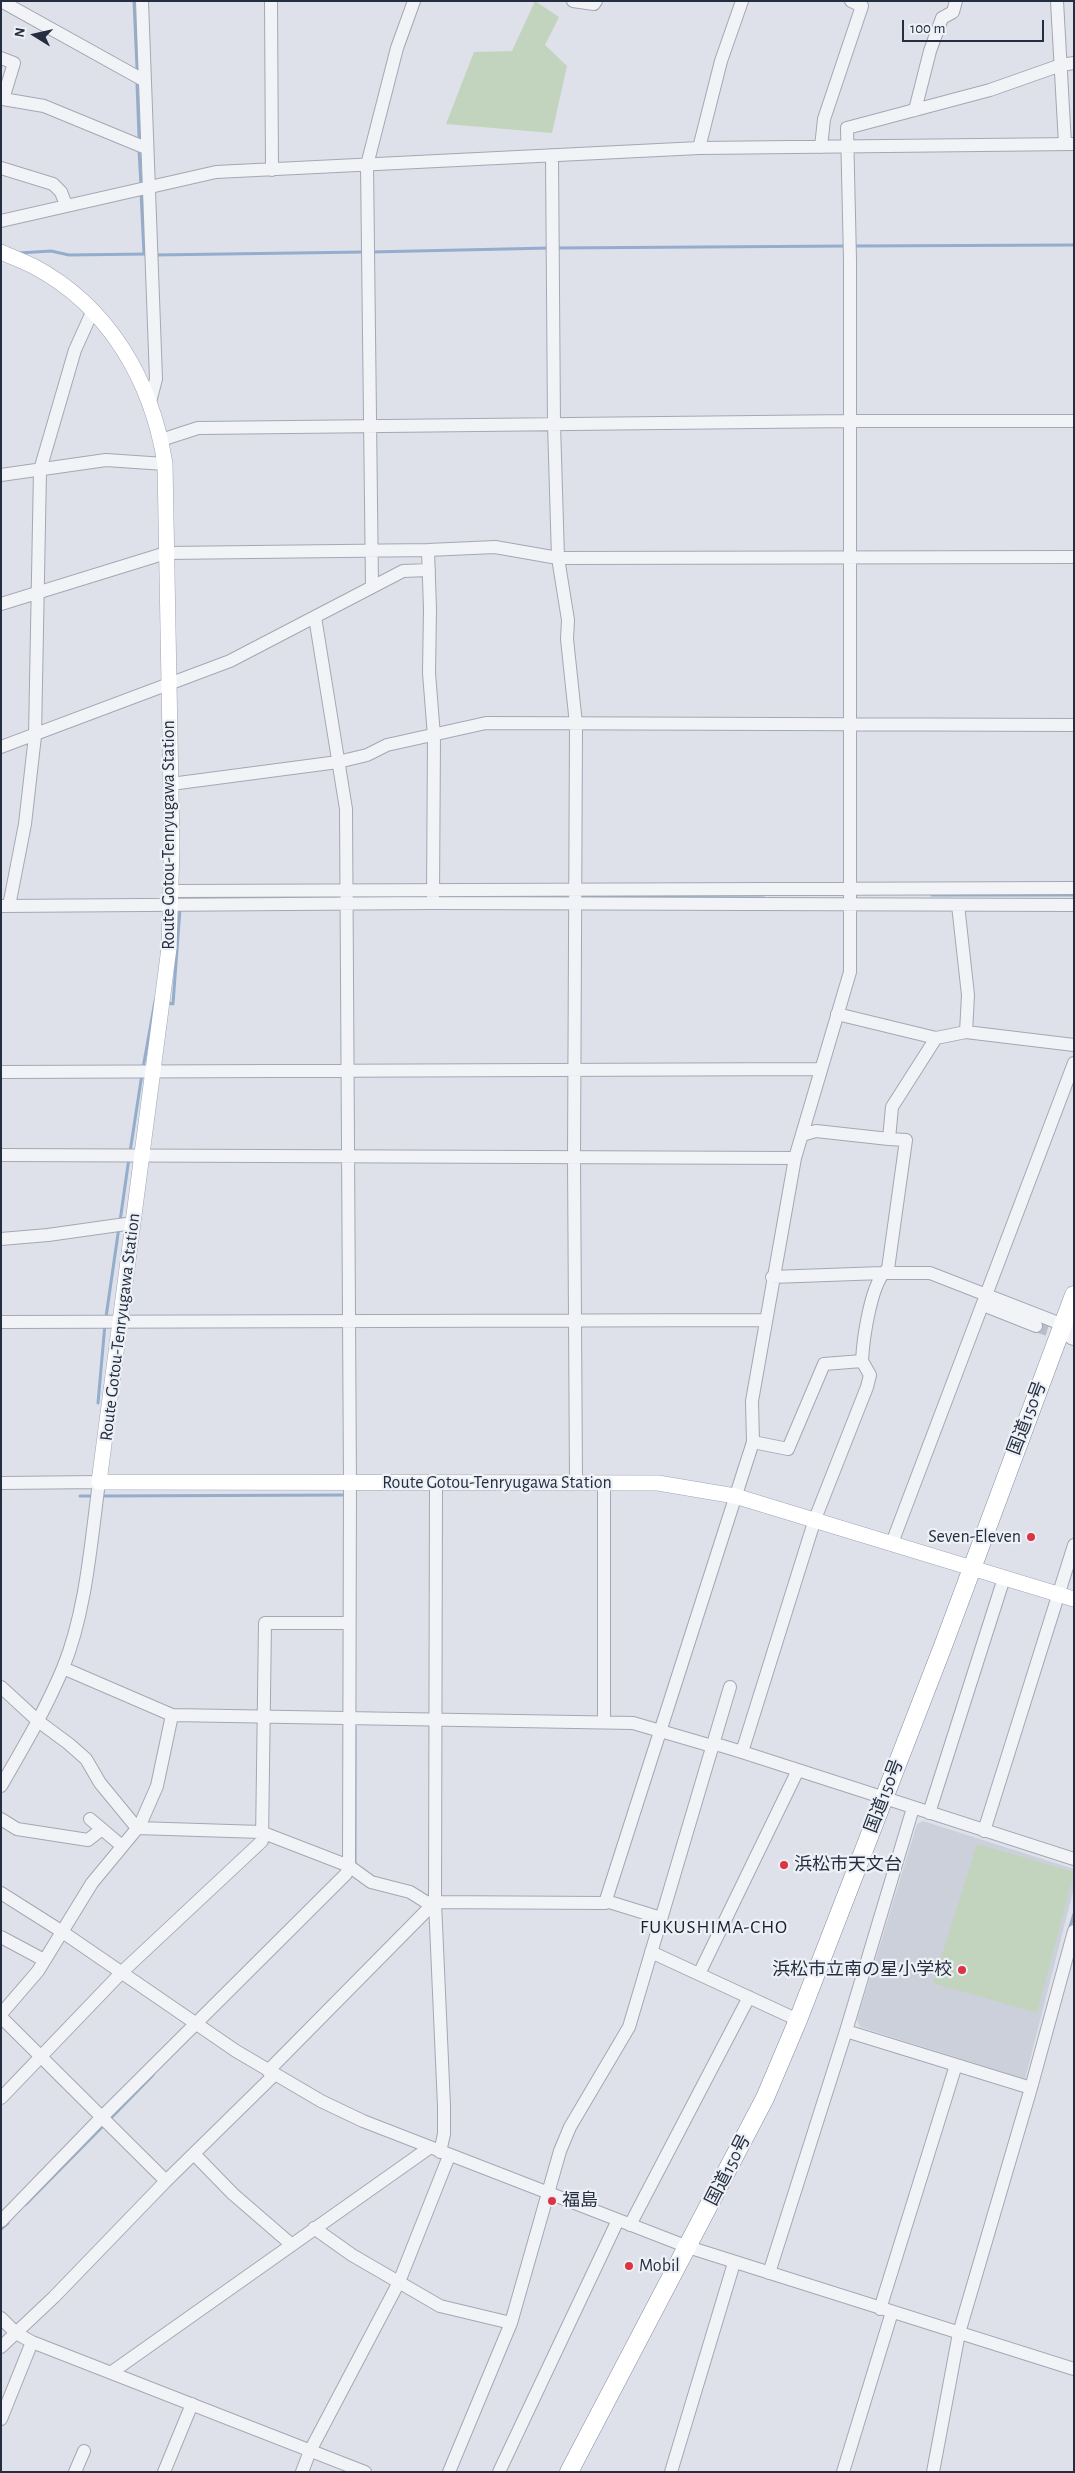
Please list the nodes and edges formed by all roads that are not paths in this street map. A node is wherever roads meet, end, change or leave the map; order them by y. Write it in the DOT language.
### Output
graph roads {
  1 [pos="1,1"];
  2 [pos="142,1"];
  3 [pos="271,1"];
  4 [pos="414,1"];
  5 [pos="573,1"];
  6 [pos="596,1"];
  7 [pos="742,1"];
  8 [pos="851,1"];
  9 [pos="956,1"];
  10 [pos="1057,1"];
  11 [pos="1,58"];
  12 [pos="1067,64"];
  13 [pos="145,81"];
  14 [pos="915,110"];
  15 [pos="1070,144"];
  16 [pos="847,146"];
  17 [pos="821,147"];
  18 [pos="146,148"];
  19 [pos="699,148"];
  20 [pos="552,155"];
  21 [pos="367,165"];
  22 [pos="1,168"];
  23 [pos="272,170"];
  24 [pos="143,188"];
  25 [pos="66,205"];
  26 [pos="1,221"];
  27 [pos="3,254"];
  28 [pos="93,310"];
  29 [pos="150,402"];
  30 [pos="850,421"];
  31 [pos="1074,421"];
  32 [pos="554,424"];
  33 [pos="369,426"];
  34 [pos="161,440"];
  35 [pos="165,464"];
  36 [pos="40,470"];
  37 [pos="1,475"];
  38 [pos="370,550"];
  39 [pos="428,550"];
  40 [pos="166,553"];
  41 [pos="1074,557"];
  42 [pos="558,558"];
  43 [pos="850,558"];
  44 [pos="429,570"];
  45 [pos="372,586"];
  46 [pos="37,592"];
  47 [pos="1,604"];
  48 [pos="316,617"];
  49 [pos="169,684"];
  50 [pos="576,724"];
  51 [pos="1074,725"];
  52 [pos="851,726"];
  53 [pos="35,736"];
  54 [pos="434,736"];
  55 [pos="1,748"];
  56 [pos="338,762"];
  57 [pos="171,784"];
  58 [pos="1074,888"];
  59 [pos="574,890"];
  60 [pos="348,891"];
  61 [pos="850,896"];
  62 [pos="171,897"];
  63 [pos="433,897"];
  64 [pos="574,904"];
  65 [pos="346,905"];
  66 [pos="958,905"];
  67 [pos="1074,905"];
  68 [pos="5,906"];
  69 [pos="837,1014"];
  70 [pos="966,1032"];
  71 [pos="936,1038"];
  72 [pos="1074,1045"];
  73 [pos="1074,1063"];
  74 [pos="821,1070"];
  75 [pos="154,1071"];
  76 [pos="576,1071"];
  77 [pos="1,1072"];
  78 [pos="347,1072"];
  79 [pos="802,1135"];
  80 [pos="889,1139"];
  81 [pos="1,1155"];
  82 [pos="142,1156"];
  83 [pos="348,1158"];
  84 [pos="574,1158"];
  85 [pos="795,1158"];
  86 [pos="133,1222"];
  87 [pos="1,1239"];
  88 [pos="882,1272"];
  89 [pos="772,1277"];
  90 [pos="1074,1295"];
  91 [pos="985,1300"];
  92 [pos="766,1320"];
  93 [pos="120,1321"];
  94 [pos="348,1321"];
  95 [pos="575,1321"];
  96 [pos="1,1322"];
  97 [pos="1036,1326"];
  98 [pos="1070,1333"];
  99 [pos="862,1361"];
  100 [pos="753,1442"];
  101 [pos="99,1482"];
  102 [pos="436,1482"];
  103 [pos="576,1482"];
  104 [pos="1,1483"];
  105 [pos="350,1483"];
  106 [pos="604,1483"];
  107 [pos="735,1496"];
  108 [pos="816,1519"];
  109 [pos="892,1543"];
  110 [pos="1074,1545"];
  111 [pos="971,1568"];
  112 [pos="1004,1578"];
  113 [pos="1058,1594"];
  114 [pos="1074,1599"];
  115 [pos="349,1623"];
  116 [pos="63,1668"];
  117 [pos="1,1687"];
  118 [pos="730,1687"];
  119 [pos="172,1715"];
  120 [pos="262,1716"];
  121 [pos="349,1718"];
  122 [pos="435,1719"];
  123 [pos="38,1720"];
  124 [pos="604,1722"];
  125 [pos="660,1732"];
  126 [pos="712,1746"];
  127 [pos="742,1752"];
  128 [pos="798,1770"];
  129 [pos="1,1786"];
  130 [pos="883,1798"];
  131 [pos="913,1808"];
  132 [pos="928,1813"];
  133 [pos="1,1819"];
  134 [pos="90,1820"];
  135 [pos="137,1828"];
  136 [pos="102,1829"];
  137 [pos="984,1831"];
  138 [pos="261,1832"];
  139 [pos="122,1846"];
  140 [pos="1074,1859"];
  141 [pos="348,1866"];
  142 [pos="2,1896"];
  143 [pos="606,1901"];
  144 [pos="435,1902"];
  145 [pos="661,1918"];
  146 [pos="61,1930"];
  147 [pos="1074,1931"];
  148 [pos="1,1937"];
  149 [pos="651,1952"];
  150 [pos="44,1960"];
  151 [pos="122,1972"];
  152 [pos="699,1974"];
  153 [pos="749,1997"];
  154 [pos="1,2016"];
  155 [pos="798,2020"];
  156 [pos="196,2023"];
  157 [pos="846,2031"];
  158 [pos="42,2057"];
  159 [pos="956,2065"];
  160 [pos="271,2073"];
  161 [pos="1031,2088"];
  162 [pos="1,2098"];
  163 [pos="102,2117"];
  164 [pos="439,2152"];
  165 [pos="194,2154"];
  166 [pos="166,2181"];
  167 [pos="548,2194"];
  168 [pos="1,2221"];
  169 [pos="624,2223"];
  170 [pos="314,2228"];
  171 [pos="292,2245"];
  172 [pos="688,2247"];
  173 [pos="734,2262"];
  174 [pos="769,2273"];
  175 [pos="399,2282"];
  176 [pos="886,2310"];
  177 [pos="1,2318"];
  178 [pos="511,2323"];
  179 [pos="16,2333"];
  180 [pos="960,2333"];
  181 [pos="32,2342"];
  182 [pos="1,2347"];
  183 [pos="1074,2369"];
  184 [pos="112,2372"];
  185 [pos="192,2404"];
  186 [pos="1,2419"];
  187 [pos="310,2451"];
  188 [pos="84,2452"];
  189 [pos="75,2472"];
  190 [pos="164,2472"];
  191 [pos="302,2472"];
  192 [pos="365,2472"];
  193 [pos="449,2472"];
  194 [pos="499,2472"];
  195 [pos="569,2472"];
  196 [pos="671,2472"];
  197 [pos="843,2472"];
  198 [pos="933,2472"];
  1 -- 13 [label="street"];
  2 -- 13 [label="street"];
  3 -- 23 [label="street"];
  4 -- 21 [label="street"];
  5 -- 6 [label="street"];
  7 -- 19 [label="street"];
  8 -- 17 [label="street"];
  9 -- 14 [label="street"];
  10 -- 12 [label="street"];
  11 -- 18 [label="street"];
  12 -- 14 [label="street"];
  12 -- 15 [label="street"];
  13 -- 18 [label="street"];
  14 -- 16 [label="street"];
  15 -- 16 [label="street"];
  16 -- 17 [label="street"];
  16 -- 30 [label="street"];
  17 -- 19 [label="street"];
  18 -- 24 [label="street"];
  19 -- 20 [label="street"];
  20 -- 21 [label="street"];
  20 -- 32 [label="street"];
  21 -- 23 [label="street"];
  21 -- 33 [label="street"];
  22 -- 25 [label="street"];
  23 -- 24 [label="street"];
  24 -- 25 [label="street"];
  24 -- 29 [label="street"];
  25 -- 26 [label="street"];
  27 -- 28 [label="main road, Route Gotou-Tenryugawa Station"];
  28 -- 29 [label="main road, Route Gotou-Tenryugawa Station"];
  28 -- 36 [label="street"];
  29 -- 34 [label="main road, Route Gotou-Tenryugawa Station"];
  30 -- 31 [label="street"];
  30 -- 32 [label="street"];
  30 -- 43 [label="street"];
  32 -- 33 [label="street"];
  32 -- 42 [label="street"];
  33 -- 34 [label="street"];
  33 -- 38 [label="street"];
  34 -- 35 [label="main road, Route Gotou-Tenryugawa Station"];
  35 -- 36 [label="street"];
  35 -- 40 [label="main road, Route Gotou-Tenryugawa Station"];
  36 -- 37 [label="street"];
  36 -- 46 [label="street"];
  38 -- 39 [label="street"];
  38 -- 40 [label="street"];
  38 -- 45 [label="street"];
  39 -- 42 [label="street"];
  39 -- 44 [label="street"];
  40 -- 46 [label="street"];
  40 -- 49 [label="main road, Route Gotou-Tenryugawa Station"];
  41 -- 43 [label="street"];
  42 -- 43 [label="street"];
  42 -- 50 [label="street"];
  43 -- 52 [label="street"];
  44 -- 45 [label="street"];
  44 -- 54 [label="street"];
  45 -- 48 [label="street"];
  46 -- 47 [label="street"];
  46 -- 53 [label="street"];
  48 -- 49 [label="street"];
  48 -- 56 [label="street"];
  49 -- 53 [label="street"];
  49 -- 57 [label="main road, Route Gotou-Tenryugawa Station"];
  50 -- 52 [label="street"];
  50 -- 54 [label="street"];
  50 -- 59 [label="street"];
  51 -- 52 [label="street"];
  52 -- 61 [label="street"];
  53 -- 55 [label="street"];
  53 -- 68 [label="street"];
  54 -- 56 [label="street"];
  54 -- 63 [label="street"];
  56 -- 57 [label="street"];
  56 -- 60 [label="street"];
  57 -- 62 [label="main road, Route Gotou-Tenryugawa Station"];
  58 -- 61 [label="street"];
  59 -- 61 [label="street"];
  59 -- 63 [label="street"];
  59 -- 64 [label="street"];
  60 -- 62 [label="street"];
  60 -- 63 [label="street"];
  60 -- 65 [label="street"];
  61 -- 64 [label="street"];
  61 -- 66 [label="street"];
  61 -- 69 [label="street"];
  62 -- 65 [label="street"];
  62 -- 68 [label="street"];
  62 -- 75 [label="main road, Route Gotou-Tenryugawa Station"];
  63 -- 64 [label="street"];
  63 -- 65 [label="street"];
  64 -- 76 [label="street"];
  65 -- 78 [label="street"];
  66 -- 67 [label="street"];
  66 -- 70 [label="street"];
  69 -- 71 [label="street"];
  69 -- 74 [label="street"];
  70 -- 71 [label="street"];
  70 -- 72 [label="street"];
  71 -- 80 [label="street"];
  73 -- 91 [label="street"];
  74 -- 76 [label="street"];
  74 -- 79 [label="street"];
  75 -- 77 [label="street"];
  75 -- 78 [label="street"];
  75 -- 82 [label="main road, Route Gotou-Tenryugawa Station"];
  76 -- 78 [label="street"];
  76 -- 84 [label="street"];
  78 -- 83 [label="street"];
  79 -- 80 [label="street"];
  79 -- 85 [label="street"];
  80 -- 88 [label="street"];
  81 -- 82 [label="street"];
  82 -- 83 [label="street"];
  82 -- 86 [label="main road, Route Gotou-Tenryugawa Station"];
  83 -- 84 [label="street"];
  83 -- 94 [label="street"];
  84 -- 85 [label="street"];
  84 -- 95 [label="street"];
  85 -- 89 [label="street"];
  86 -- 87 [label="street"];
  86 -- 93 [label="main road, Route Gotou-Tenryugawa Station"];
  88 -- 89 [label="street"];
  88 -- 91 [label="street"];
  88 -- 99 [label="street"];
  89 -- 92 [label="street"];
  90 -- 98 [label="highway, 国道150号"];
  91 -- 97 [label="street"];
  91 -- 98 [label="street"];
  91 -- 109 [label="street"];
  92 -- 95 [label="street"];
  92 -- 100 [label="street"];
  93 -- 94 [label="street"];
  93 -- 96 [label="street"];
  93 -- 101 [label="main road, Route Gotou-Tenryugawa Station"];
  94 -- 95 [label="street"];
  94 -- 105 [label="street"];
  95 -- 103 [label="street"];
  98 -- 111 [label="highway, 国道150号"];
  99 -- 100 [label="street"];
  99 -- 108 [label="street"];
  100 -- 107 [label="street"];
  101 -- 104 [label="street"];
  101 -- 105 [label="main road, Route Gotou-Tenryugawa Station"];
  101 -- 116 [label="street"];
  102 -- 103 [label="main road, Route Gotou-Tenryugawa Station"];
  102 -- 105 [label="main road, Route Gotou-Tenryugawa Station"];
  102 -- 122 [label="street"];
  103 -- 106 [label="main road, Route Gotou-Tenryugawa Station"];
  105 -- 115 [label="street"];
  106 -- 107 [label="main road, Route Gotou-Tenryugawa Station"];
  106 -- 124 [label="street"];
  107 -- 108 [label="main road, Route Gotou-Tenryugawa Station"];
  107 -- 125 [label="street"];
  108 -- 109 [label="main road, Route Gotou-Tenryugawa Station"];
  108 -- 127 [label="street"];
  109 -- 111 [label="main road, Route Gotou-Tenryugawa Station"];
  110 -- 113 [label="street"];
  111 -- 112 [label="main road, Route Gotou-Tenryugawa Station"];
  111 -- 130 [label="highway, 国道150号"];
  112 -- 113 [label="main road, Route Gotou-Tenryugawa Station"];
  112 -- 132 [label="street"];
  113 -- 114 [label="main road, Route Gotou-Tenryugawa Station"];
  113 -- 137 [label="street"];
  115 -- 120 [label="street"];
  115 -- 121 [label="street"];
  116 -- 119 [label="street"];
  116 -- 123 [label="street"];
  117 -- 123 [label="street"];
  118 -- 126 [label="street"];
  119 -- 120 [label="street"];
  119 -- 135 [label="street"];
  120 -- 121 [label="street"];
  120 -- 138 [label="street"];
  121 -- 122 [label="street"];
  121 -- 141 [label="street"];
  122 -- 124 [label="street"];
  122 -- 144 [label="street"];
  123 -- 129 [label="street"];
  123 -- 135 [label="street"];
  124 -- 125 [label="street"];
  125 -- 126 [label="street"];
  125 -- 143 [label="street"];
  126 -- 127 [label="street"];
  126 -- 145 [label="street"];
  127 -- 128 [label="street"];
  128 -- 130 [label="street"];
  128 -- 152 [label="street"];
  130 -- 131 [label="street"];
  130 -- 155 [label="highway, 国道150号"];
  131 -- 132 [label="street"];
  131 -- 157 [label="street"];
  132 -- 137 [label="street"];
  133 -- 136 [label="street"];
  134 -- 136 [label="street"];
  135 -- 138 [label="street"];
  135 -- 139 [label="street"];
  136 -- 139 [label="street"];
  137 -- 140 [label="street"];
  138 -- 141 [label="street"];
  138 -- 151 [label="street"];
  139 -- 146 [label="street"];
  141 -- 144 [label="street"];
  141 -- 156 [label="street"];
  142 -- 146 [label="street"];
  143 -- 144 [label="street"];
  143 -- 145 [label="street"];
  144 -- 160 [label="street"];
  144 -- 164 [label="street"];
  145 -- 149 [label="street"];
  146 -- 150 [label="street"];
  146 -- 151 [label="street"];
  147 -- 161 [label="street"];
  148 -- 150 [label="street"];
  149 -- 152 [label="street"];
  149 -- 167 [label="street"];
  150 -- 154 [label="street"];
  151 -- 156 [label="street"];
  151 -- 158 [label="street"];
  152 -- 153 [label="street"];
  153 -- 155 [label="street"];
  153 -- 169 [label="street"];
  154 -- 158 [label="street"];
  155 -- 172 [label="highway, 国道150号"];
  156 -- 160 [label="street"];
  156 -- 163 [label="street"];
  157 -- 159 [label="street"];
  157 -- 174 [label="street"];
  158 -- 162 [label="street"];
  158 -- 163 [label="street"];
  159 -- 161 [label="street"];
  159 -- 176 [label="street"];
  160 -- 164 [label="street"];
  160 -- 165 [label="street"];
  161 -- 180 [label="street"];
  163 -- 166 [label="street"];
  163 -- 168 [label="street"];
  164 -- 167 [label="street"];
  164 -- 170 [label="street"];
  164 -- 175 [label="street"];
  165 -- 166 [label="street"];
  165 -- 171 [label="street"];
  166 -- 179 [label="street"];
  167 -- 169 [label="street"];
  167 -- 178 [label="street"];
  169 -- 172 [label="street"];
  169 -- 194 [label="street"];
  170 -- 171 [label="street"];
  170 -- 175 [label="street"];
  171 -- 184 [label="street"];
  172 -- 173 [label="street"];
  172 -- 195 [label="highway, 国道150号"];
  173 -- 174 [label="street"];
  173 -- 196 [label="street"];
  174 -- 176 [label="street"];
  175 -- 178 [label="street"];
  175 -- 187 [label="street"];
  176 -- 180 [label="street"];
  176 -- 197 [label="street"];
  177 -- 179 [label="street"];
  178 -- 193 [label="street"];
  179 -- 181 [label="street"];
  179 -- 182 [label="street"];
  180 -- 183 [label="street"];
  180 -- 198 [label="street"];
  181 -- 184 [label="street"];
  181 -- 186 [label="street"];
  184 -- 185 [label="street"];
  185 -- 187 [label="street"];
  185 -- 190 [label="street"];
  187 -- 191 [label="street"];
  187 -- 192 [label="street"];
  188 -- 189 [label="street"];
}
